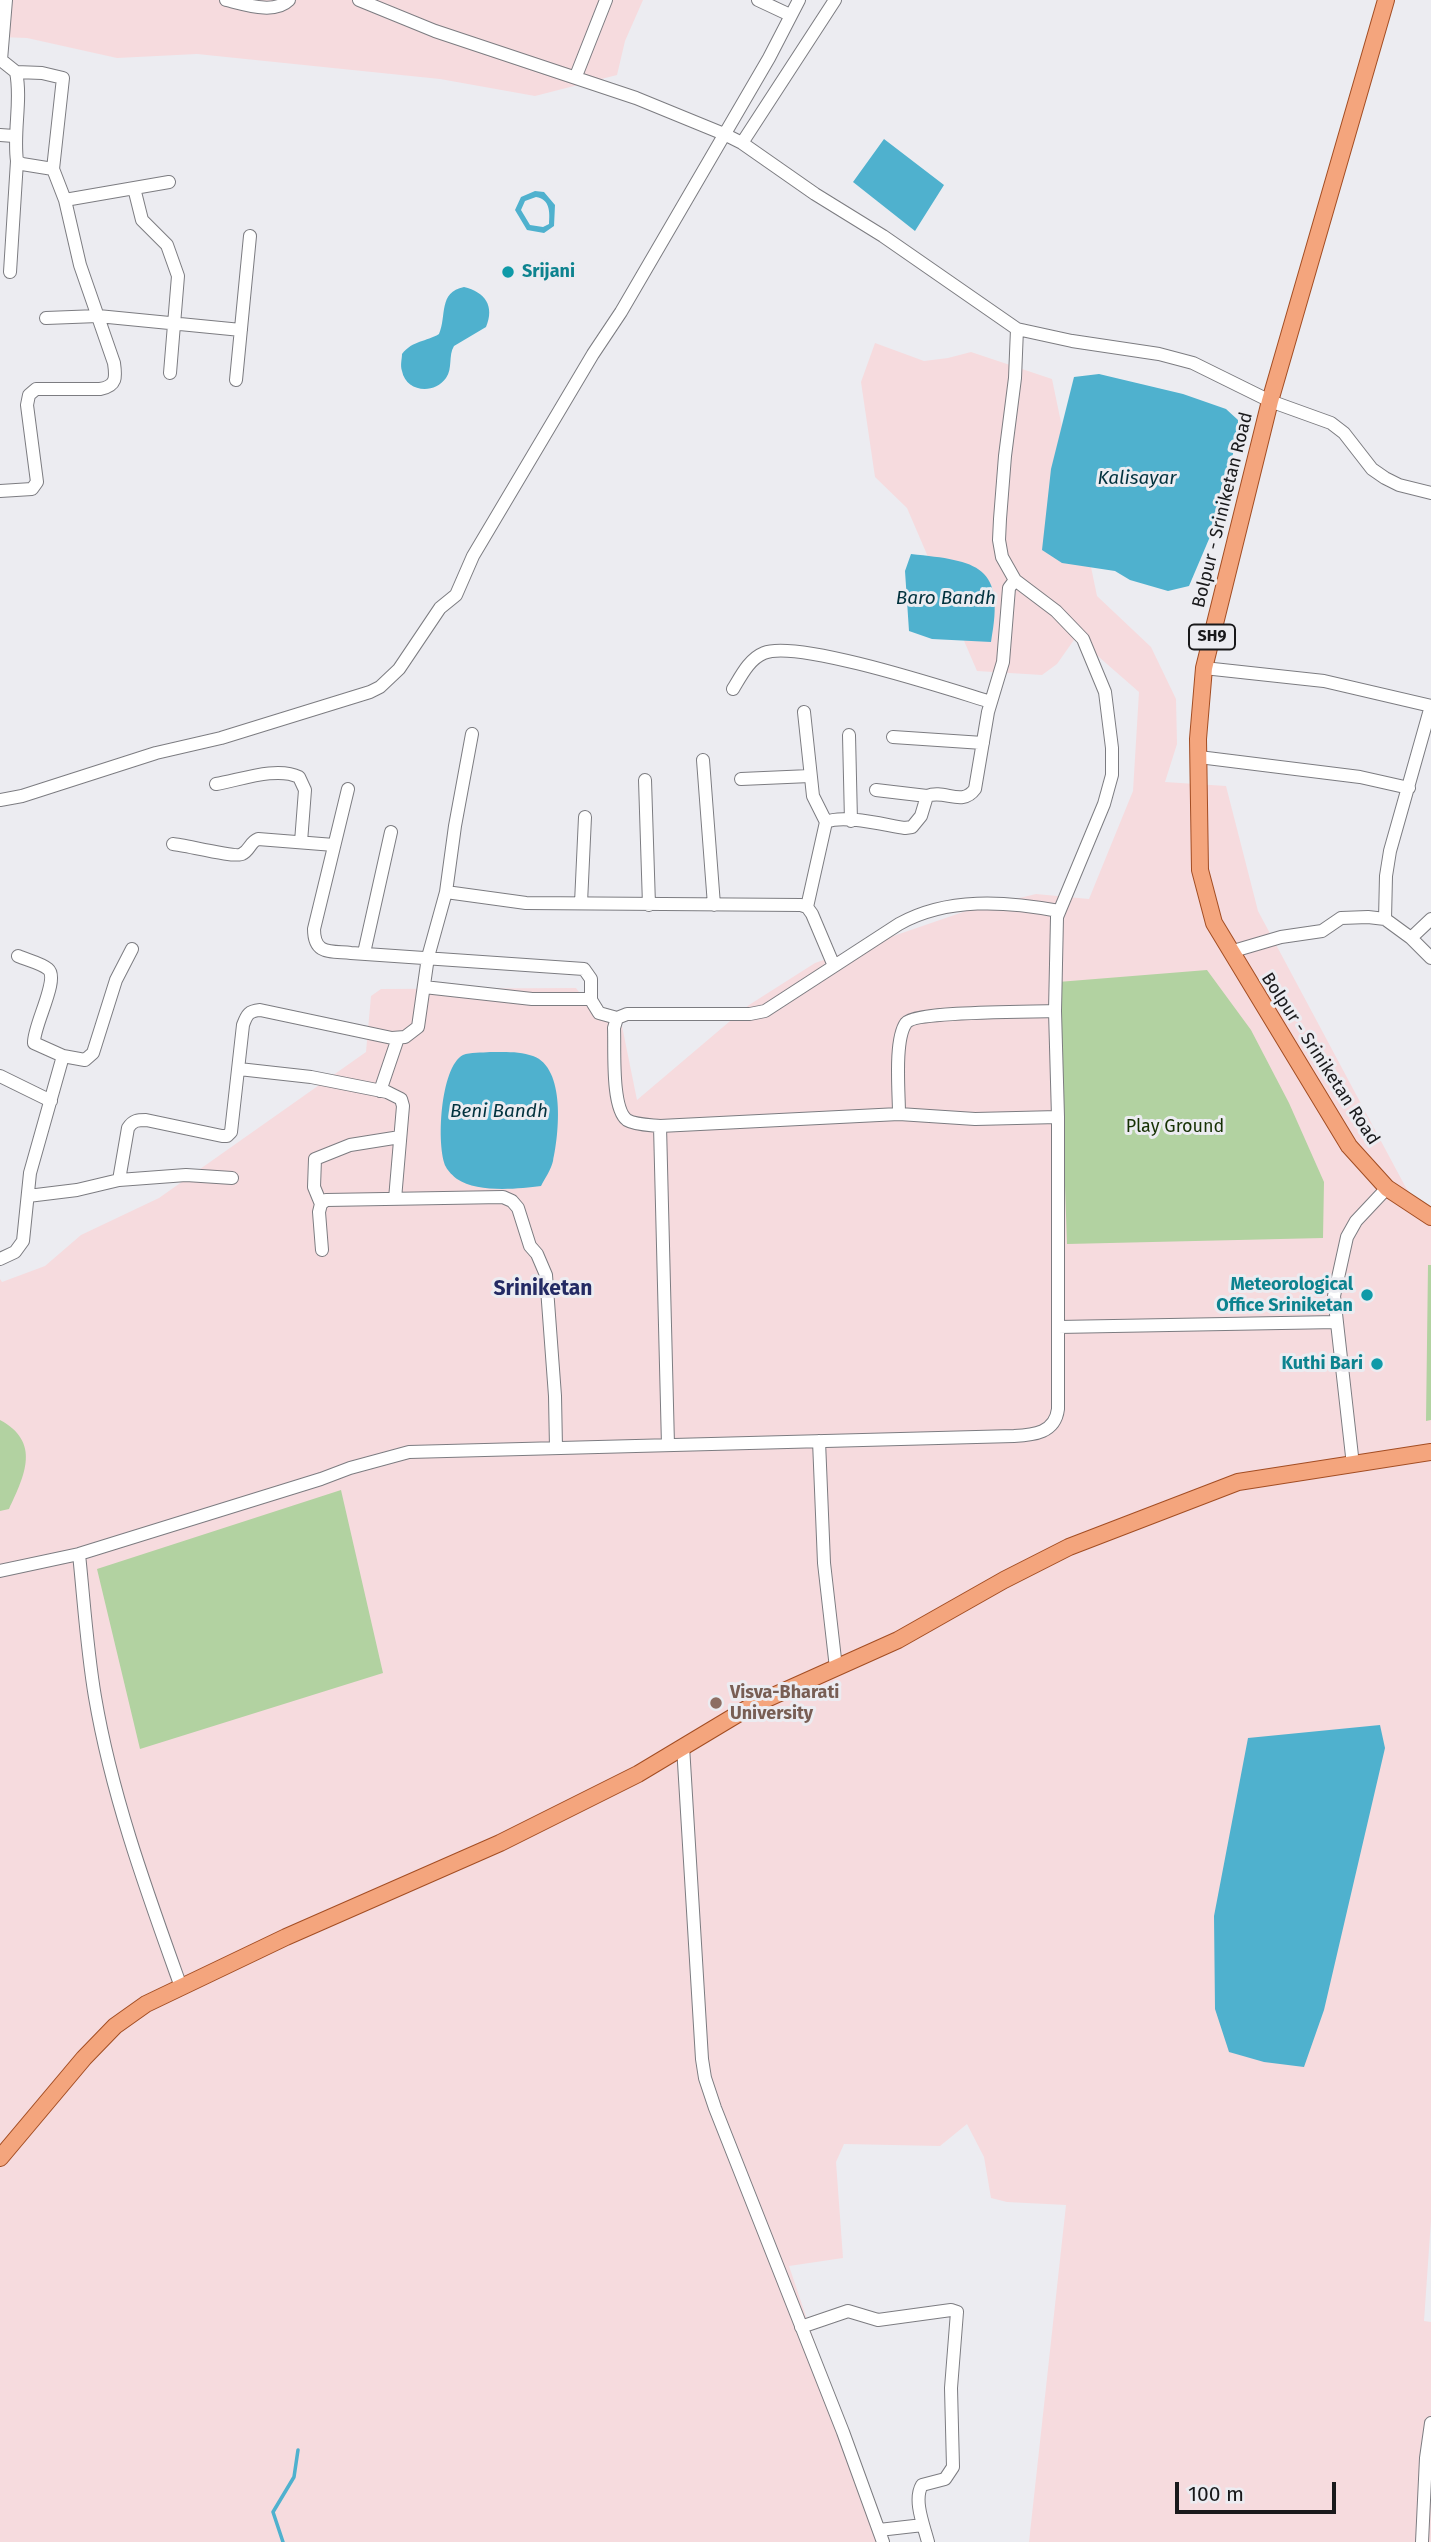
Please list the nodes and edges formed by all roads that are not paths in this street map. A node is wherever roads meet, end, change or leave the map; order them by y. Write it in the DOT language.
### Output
graph roads {
  1 [pos="6,0"];
  2 [pos="226,0"];
  3 [pos="289,0"];
  4 [pos="359,0"];
  5 [pos="606,0"];
  6 [pos="758,0"];
  7 [pos="799,0"];
  8 [pos="835,0"];
  9 [pos="1386,0"];
  10 [pos="380,4"];
  11 [pos="790,15"];
  12 [pos="16,72"];
  13 [pos="576,76"];
  14 [pos="724,134"];
  15 [pos="0,135"];
  16 [pos="14,135"];
  17 [pos="742,143"];
  18 [pos="17,161"];
  19 [pos="53,169"];
  20 [pos="169,182"];
  21 [pos="134,188"];
  22 [pos="65,200"];
  23 [pos="250,236"];
  24 [pos="10,272"];
  25 [pos="98,316"];
  26 [pos="46,318"];
  27 [pos="175,324"];
  28 [pos="1017,329"];
  29 [pos="241,330"];
  30 [pos="170,373"];
  31 [pos="236,380"];
  32 [pos="1270,401"];
  33 [pos="0,491"];
  34 [pos="1431,493"];
  35 [pos="1015,580"];
  36 [pos="1204,668"];
  37 [pos="733,689"];
  38 [pos="991,702"];
  39 [pos="804,712"];
  40 [pos="472,734"];
  41 [pos="849,735"];
  42 [pos="893,737"];
  43 [pos="983,743"];
  44 [pos="1199,757"];
  45 [pos="703,760"];
  46 [pos="810,776"];
  47 [pos="741,779"];
  48 [pos="645,780"];
  49 [pos="216,784"];
  50 [pos="1409,788"];
  51 [pos="348,789"];
  52 [pos="876,790"];
  53 [pos="927,796"];
  54 [pos="0,800"];
  55 [pos="585,817"];
  56 [pos="851,821"];
  57 [pos="826,822"];
  58 [pos="391,832"];
  59 [pos="301,842"];
  60 [pos="173,844"];
  61 [pos="334,845"];
  62 [pos="446,892"];
  63 [pos="582,903"];
  64 [pos="649,905"];
  65 [pos="714,905"];
  66 [pos="807,907"];
  67 [pos="1059,911"];
  68 [pos="1385,919"];
  69 [pos="1431,919"];
  70 [pos="1410,938"];
  71 [pos="132,949"];
  72 [pos="1230,952"];
  73 [pos="364,953"];
  74 [pos="18,956"];
  75 [pos="428,957"];
  76 [pos="1431,958"];
  77 [pos="834,967"];
  78 [pos="424,987"];
  79 [pos="591,1000"];
  80 [pos="1055,1011"];
  81 [pos="617,1018"];
  82 [pos="398,1038"];
  83 [pos="63,1056"];
  84 [pos="239,1069"];
  85 [pos="0,1076"];
  86 [pos="380,1091"];
  87 [pos="51,1101"];
  88 [pos="900,1114"];
  89 [pos="1058,1117"];
  90 [pos="660,1126"];
  91 [pos="400,1137"];
  92 [pos="232,1178"];
  93 [pos="119,1180"];
  94 [pos="1387,1188"];
  95 [pos="28,1196"];
  96 [pos="395,1199"];
  97 [pos="321,1204"];
  98 [pos="1431,1217"];
  99 [pos="322,1250"];
  100 [pos="0,1259"];
  101 [pos="1337,1322"];
  102 [pos="1058,1327"];
  103 [pos="819,1441"];
  104 [pos="668,1445"];
  105 [pos="556,1448"];
  106 [pos="1431,1451"];
  107 [pos="1353,1465"];
  108 [pos="79,1554"];
  109 [pos="0,1571"];
  110 [pos="836,1668"];
  111 [pos="684,1746"];
  112 [pos="181,1987"];
  113 [pos="0,2158"];
  114 [pos="801,2327"];
  115 [pos="1431,2423"];
  116 [pos="1427,2505"];
  117 [pos="923,2525"];
  118 [pos="881,2536"];
  119 [pos="928,2542"];
  120 [pos="1422,2542"];
  1 -- 12 [label="street"];
  2 -- 3 [label="street"];
  4 -- 10 [label="street"];
  5 -- 13 [label="street"];
  6 -- 11 [label="street"];
  7 -- 11 [label="street"];
  8 -- 17 [label="street"];
  9 -- 32 [label="main road, Bolpur - Sriniketan Road / SH9"];
  10 -- 13 [label="street"];
  11 -- 14 [label="street"];
  12 -- 16 [label="street"];
  12 -- 19 [label="street"];
  13 -- 14 [label="street"];
  14 -- 17 [label="street"];
  14 -- 54 [label="street"];
  15 -- 16 [label="street"];
  16 -- 18 [label="street"];
  17 -- 28 [label="street"];
  18 -- 19 [label="street"];
  18 -- 24 [label="street"];
  19 -- 22 [label="street"];
  20 -- 21 [label="street"];
  21 -- 22 [label="street"];
  21 -- 27 [label="street"];
  22 -- 25 [label="street"];
  23 -- 29 [label="street"];
  25 -- 26 [label="street"];
  25 -- 27 [label="street"];
  25 -- 33 [label="street"];
  27 -- 29 [label="street"];
  27 -- 30 [label="street"];
  28 -- 32 [label="street"];
  28 -- 35 [label="street"];
  29 -- 31 [label="street"];
  32 -- 34 [label="street"];
  32 -- 36 [label="main road, Bolpur - Sriniketan Road / SH9"];
  35 -- 38 [label="street"];
  35 -- 67 [label="street"];
  36 -- 44 [label="main road, Bolpur - Sriniketan Road / SH9"];
  36 -- 50 [label="street"];
  37 -- 38 [label="street"];
  38 -- 43 [label="street"];
  39 -- 46 [label="street"];
  40 -- 62 [label="street"];
  41 -- 56 [label="street"];
  42 -- 43 [label="street"];
  43 -- 53 [label="street"];
  44 -- 50 [label="street"];
  44 -- 72 [label="main road, Bolpur - Sriniketan Road / SH9"];
  45 -- 65 [label="street"];
  46 -- 47 [label="street"];
  46 -- 57 [label="street"];
  48 -- 64 [label="street"];
  49 -- 59 [label="street"];
  50 -- 68 [label="street"];
  51 -- 61 [label="street"];
  52 -- 53 [label="street"];
  53 -- 56 [label="street"];
  55 -- 63 [label="street"];
  56 -- 57 [label="street"];
  57 -- 66 [label="street"];
  58 -- 73 [label="street"];
  59 -- 60 [label="street"];
  59 -- 61 [label="street"];
  61 -- 73 [label="street"];
  62 -- 63 [label="street"];
  62 -- 75 [label="street"];
  63 -- 64 [label="street"];
  64 -- 65 [label="street"];
  65 -- 66 [label="street"];
  66 -- 77 [label="street"];
  67 -- 77 [label="street"];
  67 -- 80 [label="street"];
  68 -- 70 [label="street"];
  68 -- 72 [label="street"];
  69 -- 70 [label="street"];
  70 -- 76 [label="street"];
  71 -- 83 [label="street"];
  72 -- 94 [label="main road, Bolpur - Sriniketan Road / SH9"];
  73 -- 75 [label="street"];
  74 -- 83 [label="street"];
  75 -- 78 [label="street"];
  75 -- 79 [label="street"];
  77 -- 81 [label="street"];
  78 -- 79 [label="street"];
  78 -- 82 [label="street"];
  79 -- 81 [label="street"];
  80 -- 88 [label="street"];
  80 -- 89 [label="street"];
  81 -- 90 [label="street"];
  82 -- 84 [label="street"];
  82 -- 86 [label="street"];
  83 -- 87 [label="street"];
  84 -- 86 [label="street"];
  84 -- 93 [label="street"];
  85 -- 87 [label="street"];
  86 -- 91 [label="street"];
  87 -- 95 [label="street"];
  88 -- 89 [label="street"];
  88 -- 90 [label="street"];
  89 -- 102 [label="street"];
  90 -- 104 [label="street"];
  91 -- 96 [label="street"];
  91 -- 97 [label="street"];
  92 -- 93 [label="street"];
  93 -- 95 [label="street"];
  94 -- 98 [label="main road, Bolpur - Sriniketan Road / SH9"];
  94 -- 101 [label="street"];
  95 -- 100 [label="street"];
  96 -- 97 [label="street"];
  96 -- 105 [label="street"];
  97 -- 99 [label="street"];
  101 -- 102 [label="street"];
  101 -- 107 [label="street"];
  102 -- 103 [label="street"];
  103 -- 104 [label="street"];
  103 -- 110 [label="street"];
  104 -- 105 [label="street"];
  105 -- 108 [label="street"];
  106 -- 107 [label="main road"];
  107 -- 110 [label="main road"];
  108 -- 109 [label="street"];
  108 -- 112 [label="street"];
  110 -- 111 [label="main road"];
  111 -- 112 [label="main road"];
  111 -- 114 [label="street"];
  112 -- 113 [label="main road"];
  114 -- 117 [label="street"];
  114 -- 118 [label="street"];
  115 -- 116 [label="street"];
  116 -- 120 [label="street"];
  117 -- 118 [label="street"];
  117 -- 119 [label="street"];
}
